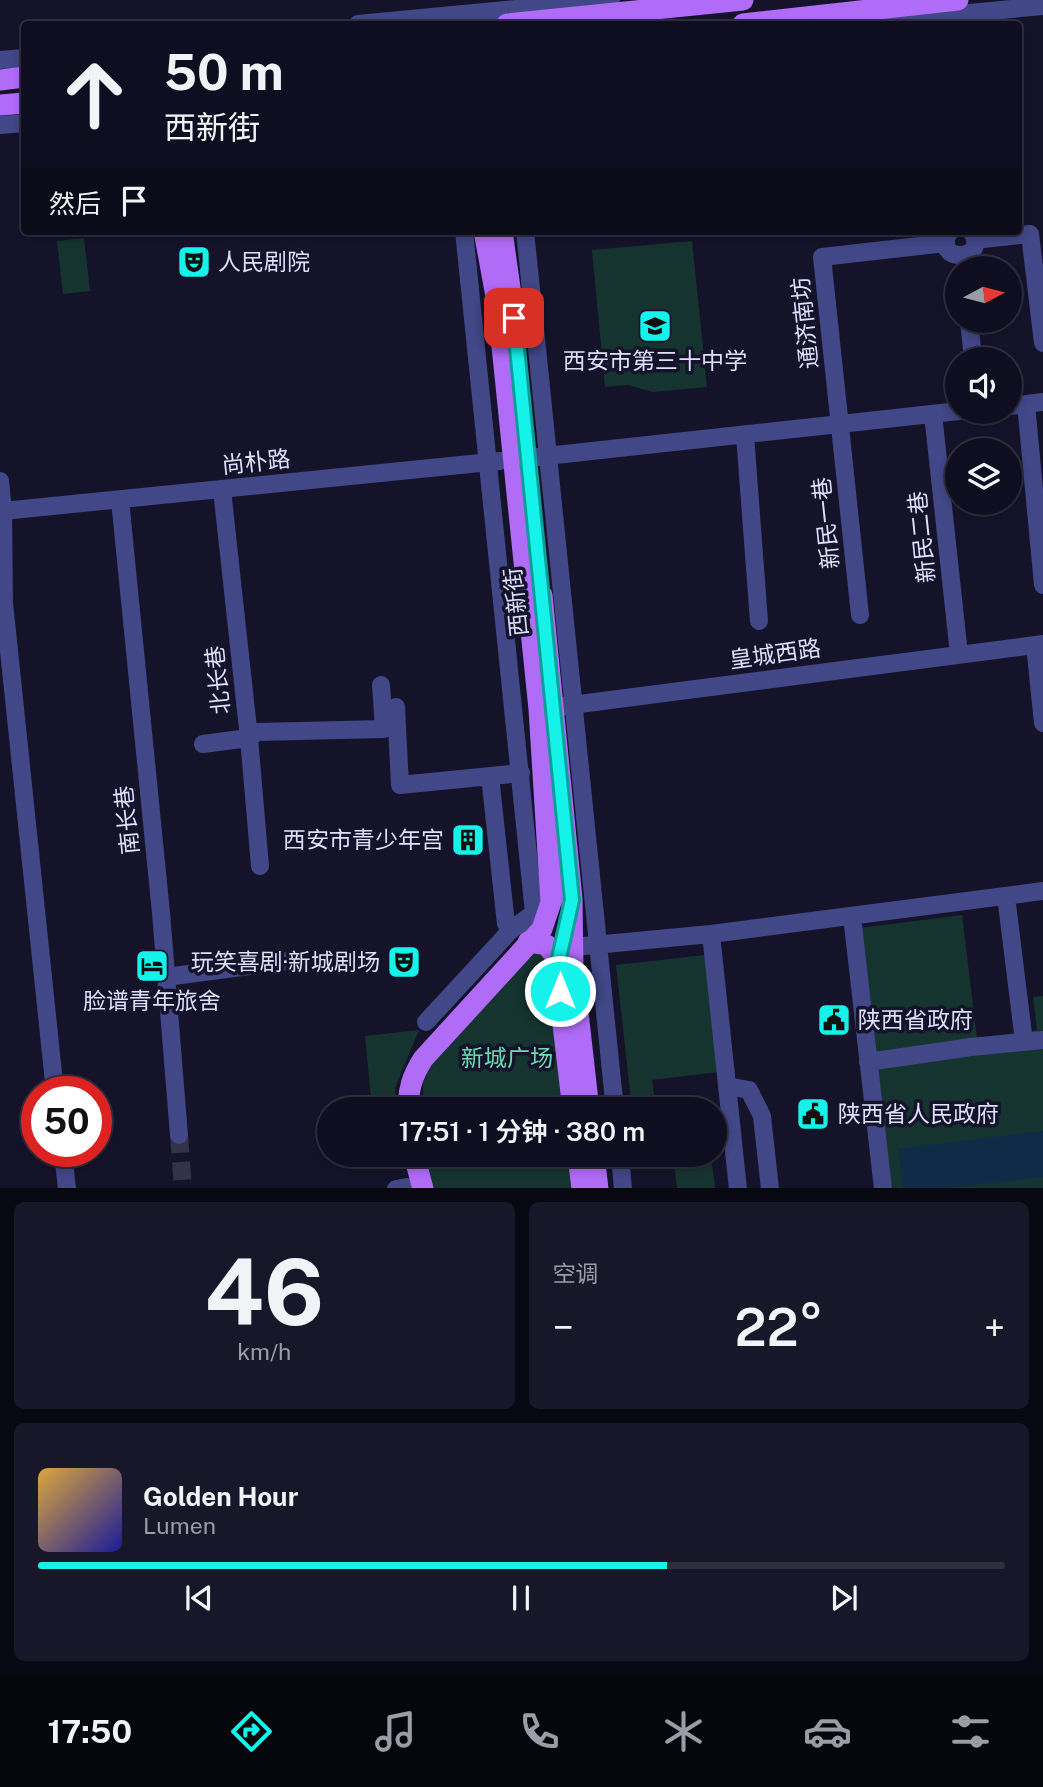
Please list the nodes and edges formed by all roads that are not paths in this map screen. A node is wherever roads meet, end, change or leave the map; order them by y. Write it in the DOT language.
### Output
graph roads {
  1 [pos="611,0"];
  2 [pos="743,0"];
  3 [pos="1043,6"];
  4 [pos="942,11"];
  5 [pos="485,12"];
  6 [pos="445,13"];
  7 [pos="466,13"];
  8 [pos="505,15"];
  9 [pos="382,21"];
  10 [pos="789,21"];
  11 [pos="874,21"];
  12 [pos="21,58"];
  13 [pos="0,60"];
  14 [pos="21,77"];
  15 [pos="0,80"];
  16 [pos="21,103"];
  17 [pos="0,105"];
  18 [pos="21,123"];
  19 [pos="0,125"];
  20 [pos="1022,234"];
  21 [pos="464,235"];
  22 [pos="485,235"];
  23 [pos="503,235"];
  24 [pos="525,235"];
  25 [pos="973,235"];
  26 [pos="948,237"];
  27 [pos="955,256"];
  28 [pos="968,256"];
  29 [pos="1043,343"];
  30 [pos="1026,404"];
  31 [pos="945,413"];
  32 [pos="933,414"];
  33 [pos="840,424"];
  34 [pos="744,435"];
  35 [pos="530,458"];
  36 [pos="488,463"];
  37 [pos="0,481"];
  38 [pos="222,490"];
  39 [pos="120,500"];
  40 [pos="3,511"];
  41 [pos="1043,585"];
  42 [pos="2,603"];
  43 [pos="860,615"];
  44 [pos="759,621"];
  45 [pos="1039,645"];
  46 [pos="959,654"];
  47 [pos="1041,678"];
  48 [pos="381,685"];
  49 [pos="396,707"];
  50 [pos="555,707"];
  51 [pos="8,711"];
  52 [pos="514,712"];
  53 [pos="1043,723"];
  54 [pos="249,738"];
  55 [pos="203,744"];
  56 [pos="520,773"];
  57 [pos="490,776"];
  58 [pos="260,866"];
  59 [pos="1043,891"];
  60 [pos="1006,896"];
  61 [pos="534,913"];
  62 [pos="852,916"];
  63 [pos="506,925"];
  64 [pos="711,934"];
  65 [pos="528,942"];
  66 [pos="597,945"];
  67 [pos="288,961"];
  68 [pos="568,961"];
  69 [pos="166,977"];
  70 [pos="426,1022"];
  71 [pos="1043,1040"];
  72 [pos="1024,1042"];
  73 [pos="868,1062"];
  74 [pos="53,1076"];
  75 [pos="727,1086"];
  76 [pos="410,1097"];
  77 [pos="573,1097"];
  78 [pos="587,1097"];
  79 [pos="614,1097"];
  80 [pos="179,1135"];
  81 [pos="64,1167"];
  82 [pos="412,1167"];
  83 [pos="579,1167"];
  84 [pos="595,1167"];
  85 [pos="621,1167"];
  86 [pos="67,1188"];
  87 [pos="408,1188"];
  88 [pos="582,1188"];
  89 [pos="598,1188"];
  90 [pos="623,1188"];
  91 [pos="738,1188"];
  92 [pos="770,1188"];
  93 [pos="883,1188"];
  1 -- 8 [label="street"];
  2 -- 8 [label="main road"];
  3 -- 4 [label="street"];
  4 -- 10 [label="main road"];
  4 -- 11 [label="street"];
  5 -- 7 [label="street"];
  5 -- 8 [label="street"];
  6 -- 7 [label="street"];
  6 -- 9 [label="street"];
  12 -- 13 [label="street"];
  14 -- 15 [label="main road"];
  16 -- 17 [label="main road"];
  18 -- 19 [label="street"];
  20 -- 29 [label="street"];
  21 -- 36 [label="street"];
  22 -- 35 [label="main road, 西新街"];
  23 -- 35 [label="main road, 西新街"];
  24 -- 35 [label="street"];
  25 -- 28 [label="street"];
  26 -- 27 [label="street"];
  26 -- 33 [label="street, 通济南坊"];
  30 -- 41 [label="street"];
  31 -- 32 [label="street, 尚朴路"];
  32 -- 33 [label="street, 尚朴路"];
  32 -- 46 [label="street, 新民二巷"];
  33 -- 34 [label="street, 尚朴路"];
  33 -- 43 [label="street, 新民一巷"];
  34 -- 35 [label="street, 尚朴路"];
  34 -- 44 [label="street"];
  35 -- 36 [label="street, 尚朴路"];
  35 -- 50 [label="main road, 西新街"];
  36 -- 38 [label="street, 尚朴路"];
  36 -- 52 [label="street"];
  37 -- 40 [label="street"];
  38 -- 39 [label="street, 尚朴路"];
  38 -- 54 [label="street, 北长巷"];
  39 -- 40 [label="street, 尚朴路"];
  39 -- 69 [label="street, 南长巷"];
  40 -- 42 [label="street"];
  42 -- 51 [label="street"];
  45 -- 46 [label="street, 皇城西路"];
  45 -- 47 [label="street"];
  46 -- 50 [label="street, 皇城西路"];
  47 -- 53 [label="street"];
  48 -- 54 [label="street"];
  49 -- 57 [label="street"];
  50 -- 52 [label="street, 皇城西路"];
  50 -- 65 [label="main road, 西新街"];
  50 -- 66 [label="street"];
  50 -- 68 [label="main road, 西新街"];
  51 -- 74 [label="street"];
  52 -- 56 [label="street"];
  54 -- 55 [label="street"];
  54 -- 58 [label="street, 北长巷"];
  56 -- 57 [label="street"];
  56 -- 61 [label="street"];
  57 -- 63 [label="street"];
  59 -- 60 [label="street"];
  60 -- 62 [label="street"];
  60 -- 72 [label="street"];
  61 -- 65 [label="street"];
  61 -- 70 [label="street"];
  62 -- 64 [label="street"];
  62 -- 73 [label="street"];
  64 -- 66 [label="street"];
  64 -- 75 [label="street"];
  65 -- 68 [label="main road"];
  65 -- 76 [label="main road, 西新街"];
  66 -- 68 [label="street"];
  66 -- 79 [label="street"];
  67 -- 69 [label="street"];
  68 -- 77 [label="main road"];
  68 -- 78 [label="main road"];
  69 -- 80 [label="street, 南长巷"];
  71 -- 72 [label="street"];
  72 -- 73 [label="street"];
  73 -- 93 [label="street"];
  75 -- 91 [label="street"];
  75 -- 92 [label="street"];
  81 -- 86 [label="street"];
  82 -- 87 [label="main road"];
  83 -- 88 [label="main road"];
  84 -- 89 [label="main road"];
  85 -- 90 [label="street"];
}
